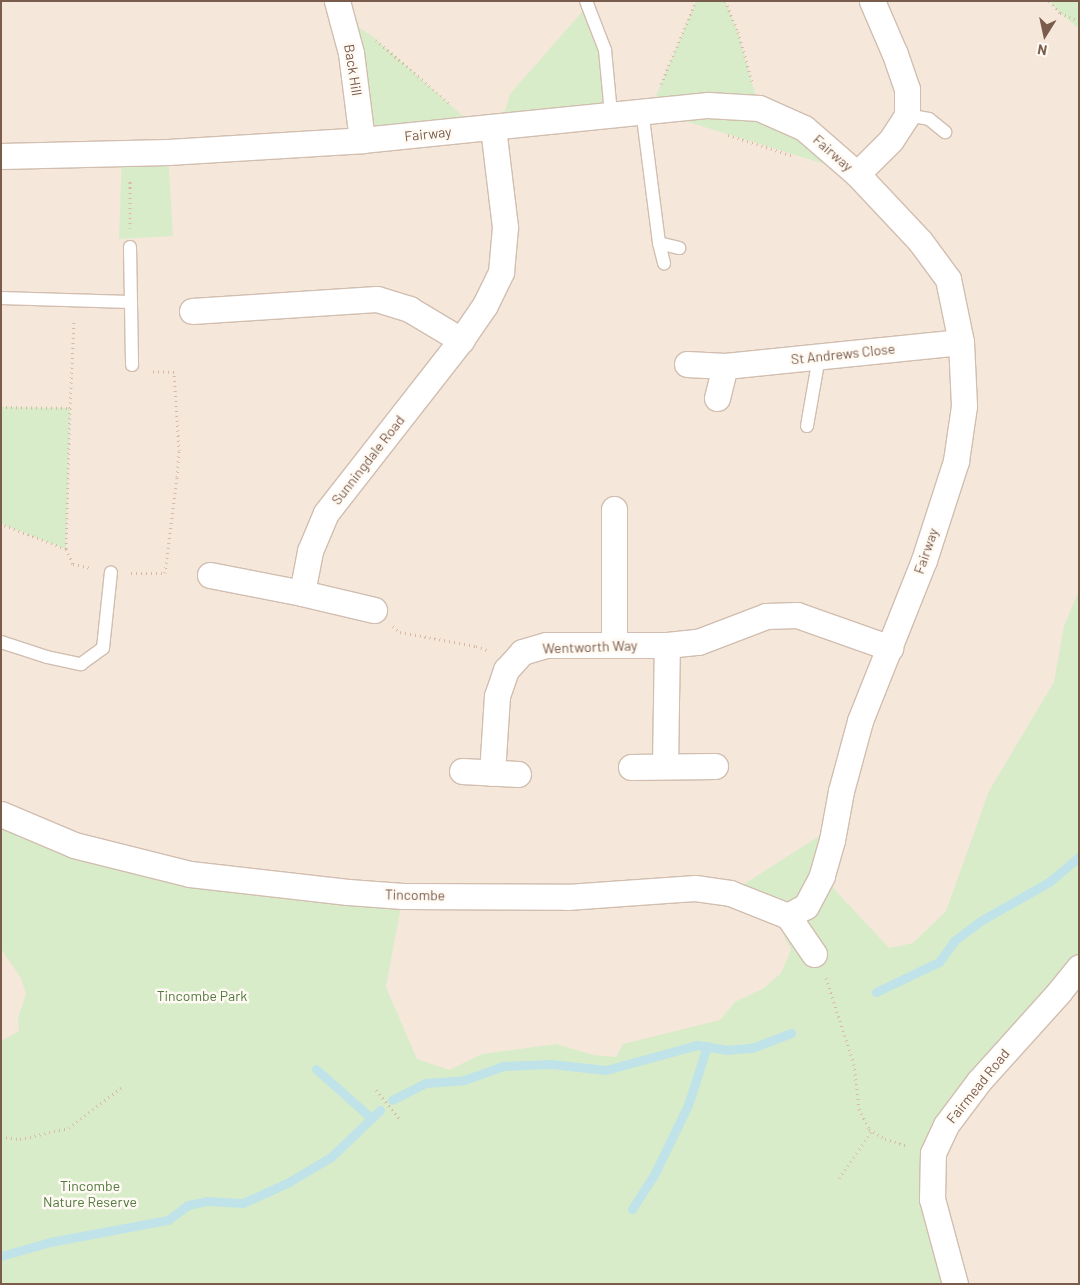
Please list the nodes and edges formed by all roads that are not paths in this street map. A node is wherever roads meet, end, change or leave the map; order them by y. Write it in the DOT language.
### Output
graph roads {
  1 [pos="586,1"];
  2 [pos="872,1"];
  3 [pos="340,9"];
  4 [pos="646,110"];
  5 [pos="611,114"];
  6 [pos="907,114"];
  7 [pos="485,128"];
  8 [pos="945,132"];
  9 [pos="362,140"];
  10 [pos="1,156"];
  11 [pos="857,174"];
  12 [pos="659,243"];
  13 [pos="130,248"];
  14 [pos="679,248"];
  15 [pos="664,263"];
  16 [pos="1,298"];
  17 [pos="129,302"];
  18 [pos="207,303"];
  19 [pos="461,340"];
  20 [pos="961,342"];
  21 [pos="819,357"];
  22 [pos="132,364"];
  23 [pos="687,364"];
  24 [pos="726,366"];
  25 [pos="718,398"];
  26 [pos="807,426"];
  27 [pos="614,509"];
  28 [pos="111,572"];
  29 [pos="210,575"];
  30 [pos="302,593"];
  31 [pos="374,610"];
  32 [pos="1,642"];
  33 [pos="614,645"];
  34 [pos="667,645"];
  35 [pos="890,648"];
  36 [pos="665,766"];
  37 [pos="715,766"];
  38 [pos="631,767"];
  39 [pos="462,771"];
  40 [pos="492,773"];
  41 [pos="518,774"];
  42 [pos="1,814"];
  43 [pos="788,916"];
  44 [pos="814,954"];
  45 [pos="1079,967"];
  46 [pos="955,1284"];
  1 -- 5 [label="lane"];
  2 -- 6 [label="street"];
  3 -- 9 [label="street, Back Hill"];
  4 -- 5 [label="street, Fairway"];
  4 -- 11 [label="street, Fairway"];
  4 -- 12 [label="lane"];
  5 -- 7 [label="street, Fairway"];
  6 -- 8 [label="lane"];
  6 -- 11 [label="street"];
  7 -- 9 [label="street, Fairway"];
  7 -- 19 [label="street, Sunningdale Road"];
  9 -- 10 [label="street, Fairway"];
  11 -- 20 [label="street, Fairway"];
  12 -- 14 [label="lane"];
  12 -- 15 [label="lane"];
  13 -- 17 [label="lane"];
  16 -- 17 [label="lane"];
  17 -- 22 [label="lane"];
  18 -- 19 [label="street"];
  19 -- 30 [label="street, Sunningdale Road"];
  20 -- 21 [label="street, St Andrews Close"];
  20 -- 35 [label="street, Fairway"];
  21 -- 24 [label="street, St Andrews Close"];
  21 -- 26 [label="lane"];
  23 -- 24 [label="street, St Andrews Close"];
  24 -- 25 [label="street"];
  27 -- 33 [label="street"];
  28 -- 32 [label="lane"];
  29 -- 30 [label="street"];
  30 -- 31 [label="street"];
  33 -- 34 [label="street, Wentworth Way"];
  33 -- 40 [label="street, Wentworth Way"];
  34 -- 35 [label="street, Wentworth Way"];
  34 -- 36 [label="street"];
  35 -- 43 [label="street, Fairway"];
  36 -- 37 [label="street"];
  36 -- 38 [label="street"];
  39 -- 40 [label="street"];
  40 -- 41 [label="street"];
  42 -- 43 [label="street, Tincombe"];
  43 -- 44 [label="street"];
  45 -- 46 [label="street, Fairmead Road"];
}
